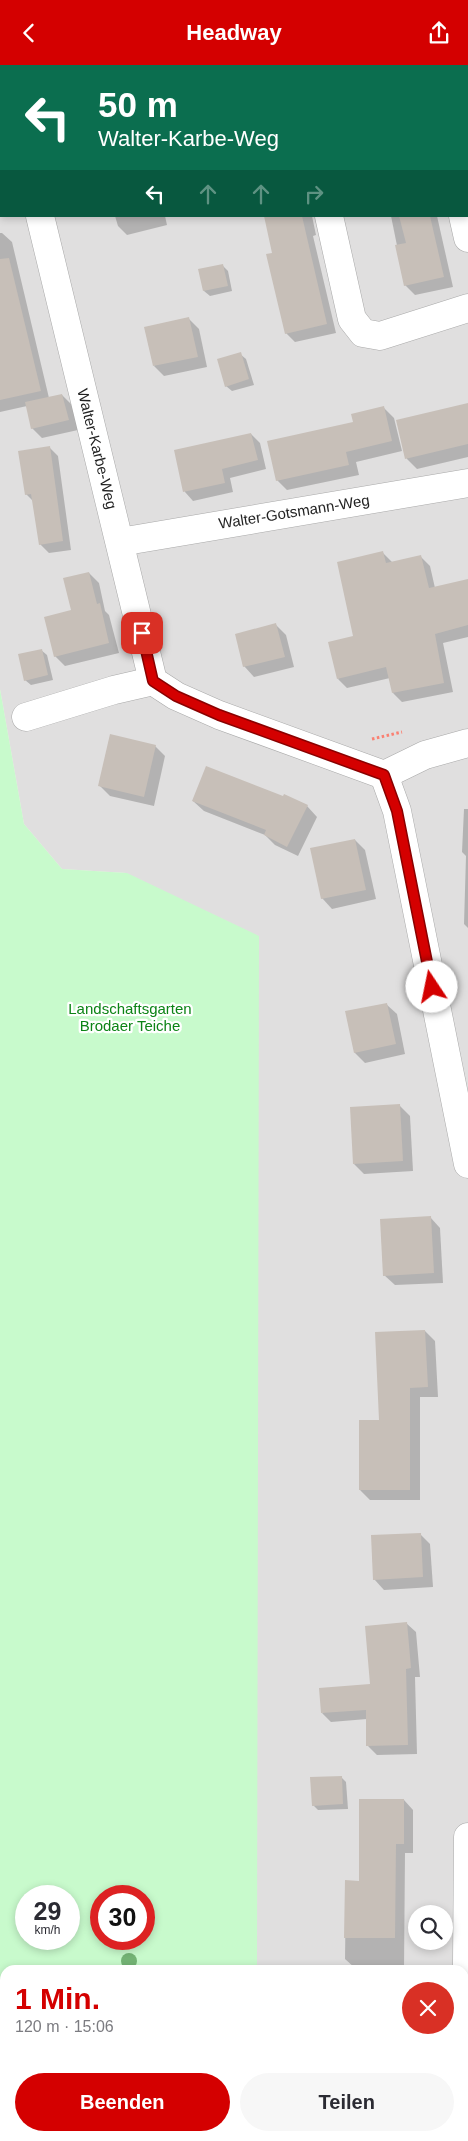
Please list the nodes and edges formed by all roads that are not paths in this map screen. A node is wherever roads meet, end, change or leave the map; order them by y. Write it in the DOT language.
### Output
graph roads {
  1 [pos="40,217"];
  2 [pos="329,217"];
  3 [pos="463,217"];
  4 [pos="468,238"];
  5 [pos="468,308"];
  6 [pos="468,483"];
  7 [pos="120,542"];
  8 [pos="153,681"];
  9 [pos="26,717"];
  10 [pos="468,743"];
  11 [pos="384,775"];
  12 [pos="468,1164"];
  13 [pos="468,1837"];
  14 [pos="467,1965"];
  1 -- 7 [label="street, Walter-Karbe-Weg"];
  2 -- 5 [label="street"];
  3 -- 4 [label="street"];
  6 -- 7 [label="street, Walter-Gotsmann-Weg"];
  7 -- 8 [label="street, Walter-Karbe-Weg"];
  8 -- 9 [label="street"];
  8 -- 11 [label="street"];
  10 -- 11 [label="street"];
  11 -- 12 [label="street"];
  13 -- 14 [label="street"];
}
